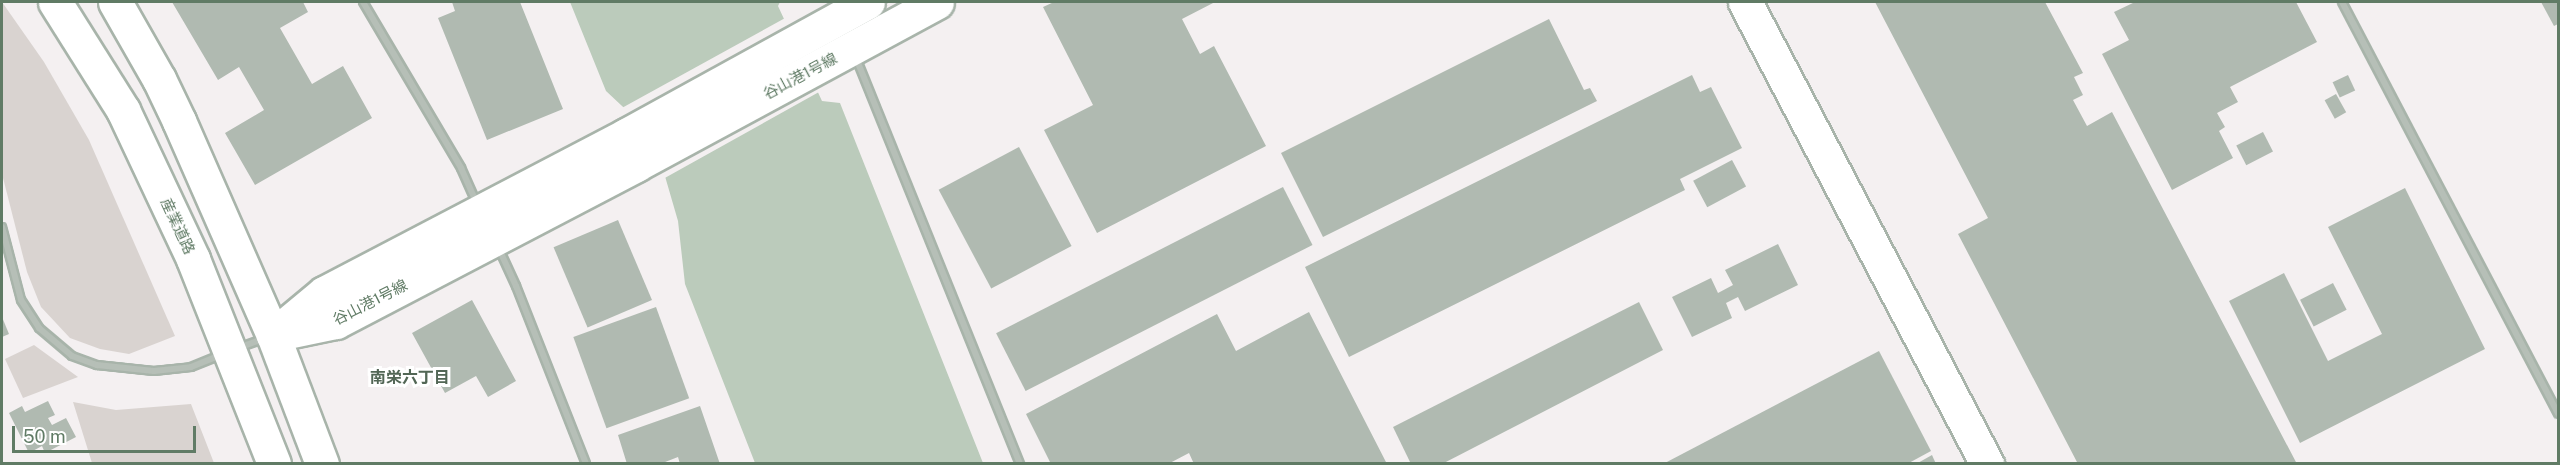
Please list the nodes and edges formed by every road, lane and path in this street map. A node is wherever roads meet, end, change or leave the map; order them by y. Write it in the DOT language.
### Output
graph roads {
  1 [pos="55,2"];
  2 [pos="115,2"];
  3 [pos="363,2"];
  4 [pos="868,2"];
  5 [pos="937,2"];
  6 [pos="1745,2"];
  7 [pos="2342,2"];
  8 [pos="844,28"];
  9 [pos="631,150"];
  10 [pos="487,225"];
  11 [pos="2,226"];
  12 [pos="273,334"];
  13 [pos="231,351"];
  14 [pos="2559,414"];
  15 [pos="274,464"];
  16 [pos="322,464"];
  17 [pos="586,464"];
  18 [pos="1020,464"];
  19 [pos="1987,464"];
  1 -- 13 [label="street, 産業道路"];
  2 -- 12 [label="street"];
  3 -- 10 [label="street"];
  4 -- 8 [label="street, 谷山港1号線"];
  5 -- 8 [label="street, 谷山港1号線"];
  6 -- 19 [label="street"];
  7 -- 14 [label="street"];
  8 -- 9 [label="street, 谷山港1号線"];
  8 -- 9 [label="street, 谷山港1号線"];
  8 -- 18 [label="street"];
  9 -- 10 [label="street, 谷山港1号線"];
  10 -- 12 [label="street, 谷山港1号線"];
  10 -- 17 [label="street"];
  11 -- 13 [label="street"];
  12 -- 13 [label="street"];
  12 -- 16 [label="street"];
  13 -- 15 [label="street, 産業道路"];
}
